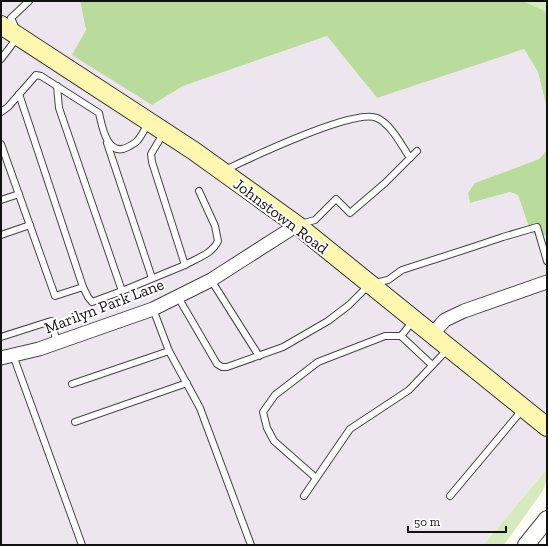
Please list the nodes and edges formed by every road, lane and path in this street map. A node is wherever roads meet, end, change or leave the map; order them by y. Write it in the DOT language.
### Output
graph roads {
  1 [pos="29,1"];
  2 [pos="1,26"];
  3 [pos="18,37"];
  4 [pos="1,59"];
  5 [pos="57,86"];
  6 [pos="19,94"];
  7 [pos="1,112"];
  8 [pos="149,122"];
  9 [pos="164,132"];
  10 [pos="105,137"];
  11 [pos="1,144"];
  12 [pos="417,151"];
  13 [pos="410,158"];
  14 [pos="222,172"];
  15 [pos="199,191"];
  16 [pos="19,194"];
  17 [pos="1,200"];
  18 [pos="30,225"];
  19 [pos="297,225"];
  20 [pos="1,235"];
  21 [pos="547,261"];
  22 [pos="185,264"];
  23 [pos="152,278"];
  24 [pos="211,280"];
  25 [pos="547,282"];
  26 [pos="370,284"];
  27 [pos="83,287"];
  28 [pos="122,291"];
  29 [pos="178,297"];
  30 [pos="153,309"];
  31 [pos="414,319"];
  32 [pos="432,334"];
  33 [pos="401,336"];
  34 [pos="1,337"];
  35 [pos="57,342"];
  36 [pos="450,348"];
  37 [pos="169,351"];
  38 [pos="7,356"];
  39 [pos="258,356"];
  40 [pos="432,365"];
  41 [pos="187,383"];
  42 [pos="72,384"];
  43 [pos="524,408"];
  44 [pos="75,422"];
  45 [pos="547,427"];
  46 [pos="316,478"];
  47 [pos="304,496"];
  48 [pos="450,496"];
  49 [pos="547,519"];
  50 [pos="82,545"];
  51 [pos="251,545"];
  52 [pos="526,545"];
  1 -- 3 [label="lane"];
  2 -- 3 [label="main road, Johnstown Road"];
  3 -- 4 [label="lane"];
  3 -- 8 [label="main road, Johnstown Road"];
  5 -- 6 [label="lane"];
  5 -- 10 [label="lane"];
  5 -- 28 [label="lane"];
  6 -- 7 [label="lane"];
  6 -- 27 [label="lane"];
  8 -- 9 [label="main road, Johnstown Road"];
  8 -- 10 [label="lane"];
  9 -- 14 [label="main road, Johnstown Road"];
  9 -- 22 [label="lane"];
  10 -- 23 [label="lane"];
  11 -- 16 [label="lane"];
  12 -- 13 [label="lane"];
  13 -- 14 [label="lane"];
  13 -- 19 [label="lane"];
  14 -- 19 [label="main road, Johnstown Road"];
  15 -- 22 [label="lane"];
  16 -- 17 [label="lane"];
  16 -- 18 [label="lane"];
  18 -- 20 [label="lane"];
  18 -- 27 [label="lane"];
  19 -- 24 [label="street, Marilyn Park Lane"];
  19 -- 26 [label="main road, Johnstown Road"];
  21 -- 26 [label="lane"];
  22 -- 23 [label="lane"];
  23 -- 28 [label="lane"];
  24 -- 29 [label="street, Marilyn Park Lane"];
  24 -- 39 [label="lane"];
  25 -- 32 [label="street"];
  26 -- 31 [label="main road, Johnstown Road"];
  26 -- 39 [label="lane"];
  27 -- 28 [label="lane"];
  29 -- 30 [label="street, Marilyn Park Lane"];
  29 -- 39 [label="lane"];
  30 -- 35 [label="street, Marilyn Park Lane"];
  30 -- 37 [label="lane"];
  31 -- 32 [label="main road, Johnstown Road"];
  31 -- 33 [label="lane"];
  32 -- 36 [label="main road, Johnstown Road"];
  33 -- 40 [label="lane"];
  33 -- 46 [label="lane"];
  34 -- 35 [label="lane"];
  35 -- 38 [label="street, Marilyn Park Lane"];
  36 -- 40 [label="lane"];
  36 -- 43 [label="main road, Johnstown Road"];
  37 -- 41 [label="lane"];
  37 -- 42 [label="lane"];
  38 -- 50 [label="lane"];
  40 -- 46 [label="lane"];
  41 -- 44 [label="lane"];
  41 -- 51 [label="lane"];
  43 -- 45 [label="main road, Johnstown Road"];
  43 -- 48 [label="lane"];
  46 -- 47 [label="lane"];
  49 -- 52 [label="street"];
}
